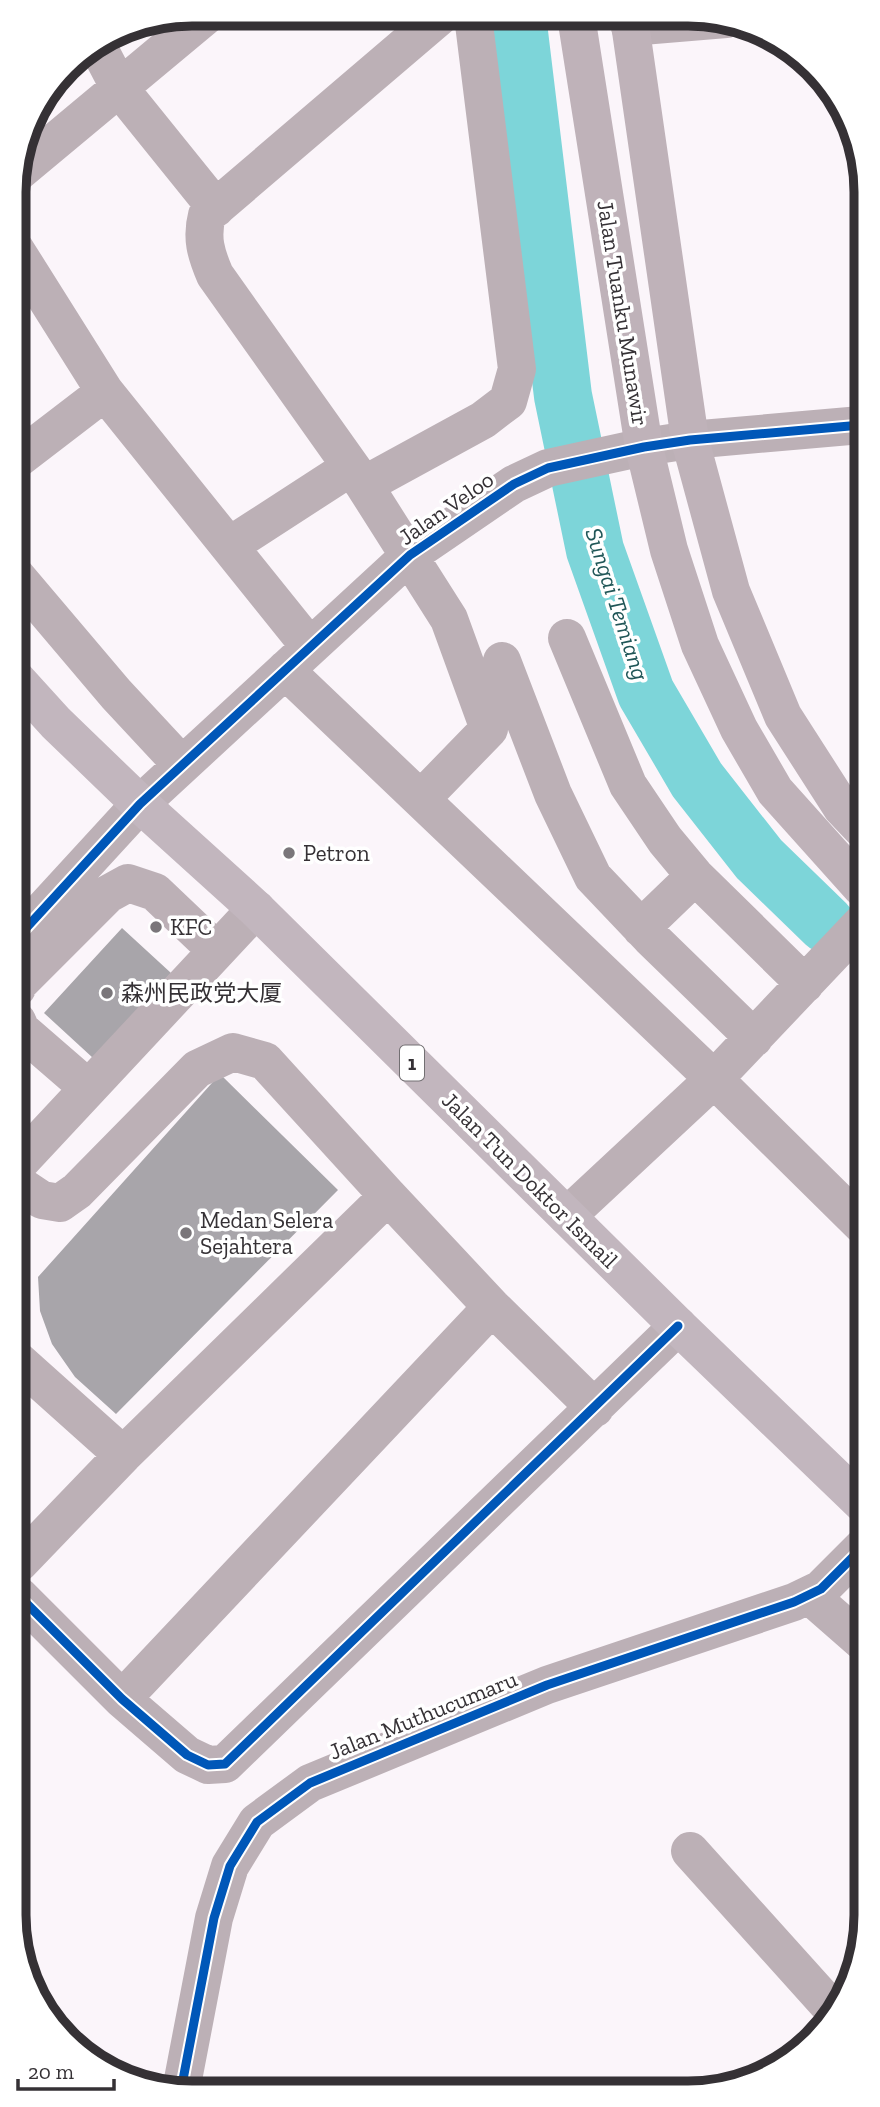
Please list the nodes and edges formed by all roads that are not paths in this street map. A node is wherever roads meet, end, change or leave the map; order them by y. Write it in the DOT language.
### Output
graph roads {
  1 [pos="474,26"];
  2 [pos="577,26"];
  3 [pos="630,26"];
  4 [pos="193,27"];
  5 [pos="428,27"];
  6 [pos="101,54"];
  7 [pos="120,89"];
  8 [pos="29,163"];
  9 [pos="216,208"];
  10 [pos="27,268"];
  11 [pos="105,392"];
  12 [pos="854,426"];
  13 [pos="690,440"];
  14 [pos="627,451"];
  15 [pos="27,452"];
  16 [pos="357,476"];
  17 [pos="229,546"];
  18 [pos="410,555"];
  19 [pos="27,589"];
  20 [pos="566,638"];
  21 [pos="298,658"];
  22 [pos="502,661"];
  23 [pos="27,691"];
  24 [pos="182,765"];
  25 [pos="421,799"];
  26 [pos="140,804"];
  27 [pos="854,820"];
  28 [pos="695,876"];
  29 [pos="854,879"];
  30 [pos="256,909"];
  31 [pos="27,928"];
  32 [pos="646,932"];
  33 [pos="854,932"];
  34 [pos="216,950"];
  35 [pos="27,975"];
  36 [pos="607,976"];
  37 [pos="805,984"];
  38 [pos="27,1035"];
  39 [pos="754,1038"];
  40 [pos="714,1079"];
  41 [pos="89,1088"];
  42 [pos="26,1156"];
  43 [pos="26,1190"];
  44 [pos="388,1196"];
  45 [pos="567,1216"];
  46 [pos="853,1217"];
  47 [pos="492,1307"];
  48 [pos="678,1326"];
  49 [pos="26,1368"];
  50 [pos="595,1408"];
  51 [pos="123,1455"];
  52 [pos="853,1495"];
  53 [pos="26,1556"];
  54 [pos="853,1557"];
  55 [pos="809,1595"];
  56 [pos="26,1604"];
  57 [pos="853,1634"];
  58 [pos="122,1699"];
  59 [pos="690,1851"];
  60 [pos="828,2004"];
  61 [pos="183,2080"];
  1 -- 16 [label="street"];
  2 -- 14 [label="main road, Jalan Tuanku Munawir"];
  3 -- 13 [label="main road, Jalan Tuanku Munawir"];
  4 -- 7 [label="street"];
  5 -- 9 [label="street"];
  6 -- 7 [label="street"];
  7 -- 8 [label="street"];
  7 -- 9 [label="street"];
  9 -- 16 [label="street"];
  10 -- 11 [label="street"];
  11 -- 15 [label="street"];
  11 -- 17 [label="street"];
  12 -- 13 [label="street, Jalan Veloo"];
  13 -- 14 [label="street, Jalan Veloo"];
  13 -- 27 [label="main road, Jalan Tuanku Munawir"];
  14 -- 18 [label="street, Jalan Veloo"];
  14 -- 29 [label="main road, Jalan Tuanku Munawir"];
  16 -- 17 [label="street"];
  16 -- 18 [label="street"];
  17 -- 21 [label="street"];
  18 -- 21 [label="street, Jalan Veloo"];
  18 -- 25 [label="street"];
  19 -- 24 [label="street"];
  20 -- 28 [label="street"];
  21 -- 24 [label="street, Jalan Veloo"];
  21 -- 25 [label="street"];
  22 -- 32 [label="street"];
  23 -- 26 [label="highway, Jalan Tun Doktor Ismail / 1"];
  24 -- 26 [label="street, Jalan Veloo"];
  25 -- 36 [label="street"];
  26 -- 30 [label="highway, Jalan Tun Doktor Ismail / 1"];
  26 -- 31 [label="street, Jalan Veloo"];
  28 -- 32 [label="street"];
  28 -- 37 [label="street"];
  30 -- 34 [label="street"];
  30 -- 45 [label="highway, Jalan Tun Doktor Ismail / 1"];
  32 -- 36 [label="street"];
  32 -- 39 [label="street"];
  33 -- 37 [label="street"];
  34 -- 35 [label="street"];
  34 -- 41 [label="street"];
  36 -- 40 [label="street"];
  37 -- 39 [label="street"];
  38 -- 41 [label="street"];
  39 -- 40 [label="street"];
  40 -- 45 [label="street"];
  40 -- 46 [label="street"];
  41 -- 42 [label="street"];
  43 -- 44 [label="street"];
  44 -- 47 [label="street"];
  44 -- 51 [label="street"];
  45 -- 48 [label="highway, Jalan Tun Doktor Ismail / 1"];
  47 -- 50 [label="street"];
  47 -- 58 [label="street"];
  48 -- 50 [label="street"];
  48 -- 52 [label="highway, Jalan Tun Doktor Ismail / 1"];
  49 -- 51 [label="street"];
  50 -- 58 [label="street"];
  51 -- 53 [label="street"];
  54 -- 55 [label="street, Jalan Muthucumaru"];
  55 -- 57 [label="street"];
  55 -- 61 [label="street, Jalan Muthucumaru"];
  56 -- 58 [label="street"];
  59 -- 60 [label="street"];
}
